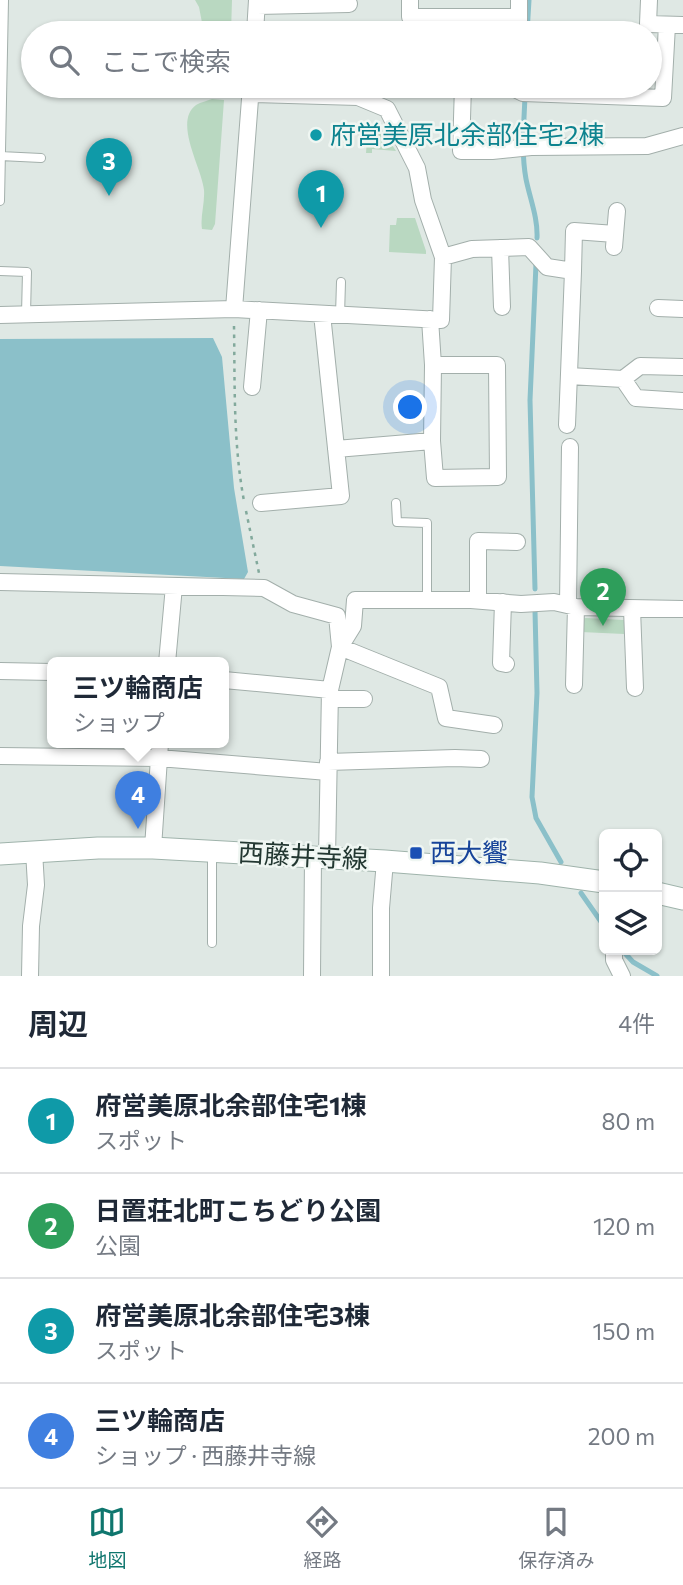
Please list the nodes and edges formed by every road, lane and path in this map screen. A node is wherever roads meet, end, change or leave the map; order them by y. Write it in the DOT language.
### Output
graph roads {
  1 [pos="4,0"];
  2 [pos="410,0"];
  3 [pos="519,0"];
  4 [pos="649,0"];
  5 [pos="257,3"];
  6 [pos="349,4"];
  7 [pos="256,21"];
  8 [pos="464,21"];
  9 [pos="519,21"];
  10 [pos="648,21"];
  11 [pos="675,25"];
  12 [pos="249,98"];
  13 [pos="360,98"];
  14 [pos="463,98"];
  15 [pos="662,98"];
  16 [pos="683,136"];
  17 [pos="0,157"];
  18 [pos="41,158"];
  19 [pos="0,201"];
  20 [pos="617,211"];
  21 [pos="500,248"];
  22 [pos="443,257"];
  23 [pos="0,271"];
  24 [pos="573,271"];
  25 [pos="341,282"];
  26 [pos="502,306"];
  27 [pos="658,308"];
  28 [pos="234,309"];
  29 [pos="683,309"];
  30 [pos="259,310"];
  31 [pos="26,314"];
  32 [pos="322,314"];
  33 [pos="0,315"];
  34 [pos="340,315"];
  35 [pos="430,319"];
  36 [pos="433,365"];
  37 [pos="683,367"];
  38 [pos="569,376"];
  39 [pos="623,379"];
  40 [pos="252,387"];
  41 [pos="683,401"];
  42 [pos="567,425"];
  43 [pos="432,441"];
  44 [pos="570,447"];
  45 [pos="336,449"];
  46 [pos="261,503"];
  47 [pos="396,503"];
  48 [pos="517,542"];
  49 [pos="0,582"];
  50 [pos="174,586"];
  51 [pos="264,588"];
  52 [pos="427,600"];
  53 [pos="478,600"];
  54 [pos="503,602"];
  55 [pos="572,606"];
  56 [pos="632,608"];
  57 [pos="683,608"];
  58 [pos="340,647"];
  59 [pos="168,657"];
  60 [pos="506,664"];
  61 [pos="0,671"];
  62 [pos="47,672"];
  63 [pos="229,681"];
  64 [pos="573,685"];
  65 [pos="635,688"];
  66 [pos="330,695"];
  67 [pos="364,699"];
  68 [pos="494,725"];
  69 [pos="160,751"];
  70 [pos="0,756"];
  71 [pos="481,759"];
  72 [pos="328,767"];
  73 [pos="153,848"];
  74 [pos="34,851"];
  75 [pos="212,851"];
  76 [pos="0,854"];
  77 [pos="320,858"];
  78 [pos="385,861"];
  79 [pos="599,881"];
  80 [pos="662,894"];
  81 [pos="683,899"];
  82 [pos="212,943"];
  83 [pos="614,955"];
  84 [pos="30,976"];
  85 [pos="312,976"];
  86 [pos="381,976"];
  87 [pos="622,976"];
  1 -- 17 [label="lane"];
  2 -- 8 [label="street"];
  3 -- 9 [label="street"];
  4 -- 10 [label="street"];
  5 -- 6 [label="street"];
  5 -- 7 [label="street"];
  11 -- 15 [label="street"];
  12 -- 28 [label="street"];
  13 -- 22 [label="street"];
  14 -- 16 [label="street"];
  17 -- 18 [label="lane"];
  17 -- 19 [label="lane"];
  20 -- 24 [label="street"];
  21 -- 22 [label="street"];
  21 -- 24 [label="street"];
  21 -- 26 [label="street"];
  22 -- 35 [label="street"];
  23 -- 31 [label="lane"];
  24 -- 38 [label="street"];
  25 -- 34 [label="lane"];
  27 -- 29 [label="street"];
  28 -- 30 [label="street"];
  28 -- 31 [label="street"];
  28 -- 51 [label="path"];
  30 -- 32 [label="street"];
  30 -- 40 [label="street"];
  31 -- 33 [label="street"];
  32 -- 34 [label="street"];
  32 -- 45 [label="street"];
  34 -- 35 [label="street"];
  35 -- 36 [label="street"];
  36 -- 43 [label="street"];
  36 -- 43 [label="street"];
  37 -- 39 [label="street"];
  38 -- 39 [label="street"];
  38 -- 42 [label="street"];
  39 -- 41 [label="street"];
  43 -- 45 [label="street"];
  44 -- 55 [label="street"];
  45 -- 46 [label="street"];
  47 -- 52 [label="lane"];
  48 -- 53 [label="street"];
  49 -- 50 [label="street"];
  50 -- 51 [label="street"];
  50 -- 59 [label="street"];
  51 -- 58 [label="street"];
  52 -- 53 [label="street"];
  52 -- 58 [label="street"];
  53 -- 54 [label="street"];
  54 -- 55 [label="street"];
  54 -- 60 [label="street"];
  55 -- 56 [label="street"];
  55 -- 64 [label="street"];
  56 -- 57 [label="street"];
  56 -- 65 [label="street"];
  58 -- 66 [label="street"];
  58 -- 68 [label="street"];
  61 -- 62 [label="street"];
  63 -- 66 [label="street"];
  66 -- 67 [label="street"];
  66 -- 72 [label="street"];
  69 -- 70 [label="street"];
  69 -- 72 [label="street"];
  69 -- 73 [label="street"];
  71 -- 72 [label="street"];
  72 -- 77 [label="street"];
  73 -- 74 [label="main road, 西藤井寺線"];
  73 -- 75 [label="main road, 西藤井寺線"];
  74 -- 76 [label="main road, 西藤井寺線"];
  74 -- 84 [label="street"];
  75 -- 77 [label="main road, 西藤井寺線"];
  75 -- 82 [label="lane"];
  77 -- 78 [label="main road, 西藤井寺線"];
  77 -- 85 [label="street"];
  78 -- 79 [label="main road, 西藤井寺線"];
  78 -- 86 [label="street"];
  80 -- 81 [label="main road"];
  83 -- 87 [label="street"];
}
